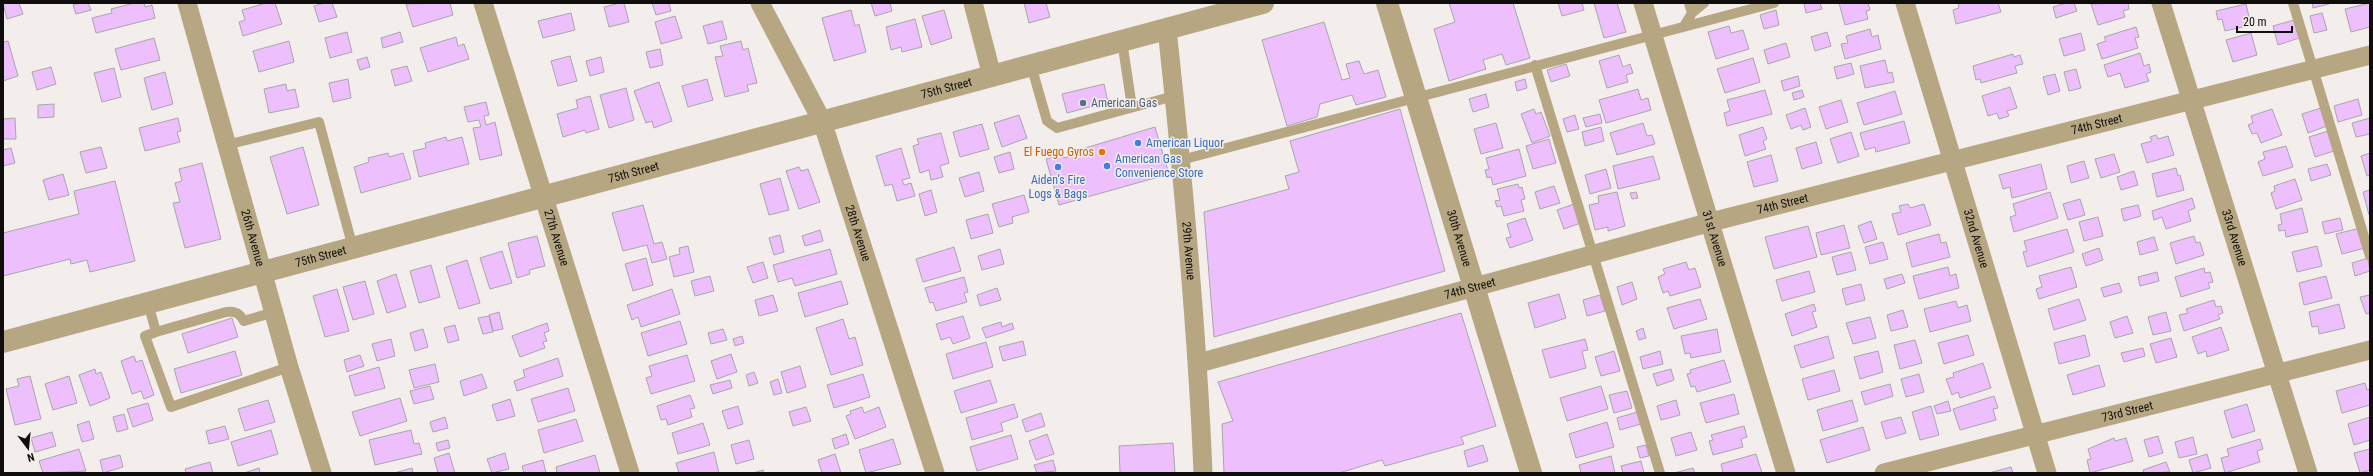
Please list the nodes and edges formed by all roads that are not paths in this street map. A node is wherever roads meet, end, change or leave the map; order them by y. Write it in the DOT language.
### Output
graph roads {
  1 [pos="186,3"];
  2 [pos="483,3"];
  3 [pos="760,3"];
  4 [pos="973,3"];
  5 [pos="1264,3"];
  6 [pos="1387,3"];
  7 [pos="1643,3"];
  8 [pos="1704,3"];
  9 [pos="1774,3"];
  10 [pos="1906,3"];
  11 [pos="2161,3"];
  12 [pos="2293,3"];
  13 [pos="1240,6"];
  14 [pos="1690,8"];
  15 [pos="1684,26"];
  16 [pos="1166,29"];
  17 [pos="1652,34"];
  18 [pos="1122,41"];
  19 [pos="2370,55"];
  20 [pos="1031,65"];
  21 [pos="1535,65"];
  22 [pos="2313,69"];
  23 [pos="992,76"];
  24 [pos="1174,96"];
  25 [pos="1416,97"];
  26 [pos="2192,99"];
  27 [pos="1132,107"];
  28 [pos="822,120"];
  29 [pos="226,145"];
  30 [pos="1181,160"];
  31 [pos="1953,161"];
  32 [pos="544,197"];
  33 [pos="1711,222"];
  34 [pos="353,248"];
  35 [pos="1593,255"];
  36 [pos="2370,256"];
  37 [pos="262,273"];
  38 [pos="1475,288"];
  39 [pos="148,303"];
  40 [pos="274,312"];
  41 [pos="156,332"];
  42 [pos="3,342"];
  43 [pos="2370,350"];
  44 [pos="1199,363"];
  45 [pos="289,367"];
  46 [pos="2276,373"];
  47 [pos="2036,435"];
  48 [pos="1921,468"];
  49 [pos="322,473"];
  50 [pos="630,473"];
  51 [pos="935,473"];
  52 [pos="1203,473"];
  53 [pos="1531,473"];
  54 [pos="1660,473"];
  55 [pos="1786,473"];
  56 [pos="1884,473"];
  57 [pos="2048,473"];
  58 [pos="2308,473"];
  1 -- 29 [label="street, 26th Avenue"];
  2 -- 32 [label="street, 27th Avenue"];
  3 -- 28 [label="street, 28th Avenue"];
  4 -- 23 [label="street"];
  5 -- 13 [label="street, 75th Street"];
  6 -- 25 [label="street, 30th Avenue"];
  7 -- 17 [label="street, 31st Avenue"];
  8 -- 14 [label="lane"];
  9 -- 15 [label="lane"];
  10 -- 31 [label="street, 32nd Avenue"];
  11 -- 26 [label="street, 33rd Avenue"];
  12 -- 22 [label="lane"];
  13 -- 16 [label="street, 75th Street"];
  14 -- 15 [label="lane"];
  15 -- 17 [label="lane"];
  16 -- 18 [label="street, 75th Street"];
  16 -- 24 [label="street, 29th Avenue"];
  17 -- 21 [label="lane"];
  17 -- 33 [label="street, 31st Avenue"];
  18 -- 20 [label="street, 75th Street"];
  18 -- 27 [label="lane"];
  19 -- 22 [label="street, 74th Street"];
  20 -- 23 [label="street, 75th Street"];
  20 -- 27 [label="lane"];
  21 -- 25 [label="lane"];
  21 -- 35 [label="lane"];
  22 -- 26 [label="street, 74th Street"];
  22 -- 36 [label="lane"];
  23 -- 28 [label="street, 75th Street"];
  24 -- 27 [label="lane"];
  24 -- 30 [label="street, 29th Avenue"];
  25 -- 30 [label="lane"];
  25 -- 38 [label="street, 30th Avenue"];
  26 -- 31 [label="street, 74th Street"];
  26 -- 46 [label="street, 33rd Avenue"];
  28 -- 32 [label="street, 75th Street"];
  28 -- 51 [label="street, 28th Avenue"];
  29 -- 34 [label="lane"];
  29 -- 37 [label="street, 26th Avenue"];
  30 -- 44 [label="street, 29th Avenue"];
  31 -- 33 [label="street, 74th Street"];
  31 -- 47 [label="street, 32nd Avenue"];
  32 -- 34 [label="street, 75th Street"];
  32 -- 50 [label="street, 27th Avenue"];
  33 -- 35 [label="street, 74th Street"];
  33 -- 55 [label="street, 31st Avenue"];
  34 -- 37 [label="street, 75th Street"];
  35 -- 38 [label="street, 74th Street"];
  35 -- 54 [label="lane"];
  37 -- 39 [label="street, 75th Street"];
  37 -- 40 [label="street, 26th Avenue"];
  38 -- 44 [label="street, 74th Street"];
  38 -- 53 [label="street, 30th Avenue"];
  39 -- 41 [label="lane"];
  39 -- 42 [label="street, 75th Street"];
  40 -- 41 [label="lane"];
  40 -- 45 [label="street, 26th Avenue"];
  41 -- 45 [label="lane"];
  43 -- 46 [label="street, 73rd Street"];
  44 -- 52 [label="street, 29th Avenue"];
  45 -- 49 [label="street, 26th Avenue"];
  46 -- 47 [label="street, 73rd Street"];
  46 -- 58 [label="street, 33rd Avenue"];
  47 -- 48 [label="street, 73rd Street"];
  47 -- 57 [label="street, 32nd Avenue"];
  48 -- 56 [label="street, 73rd Street"];
}
